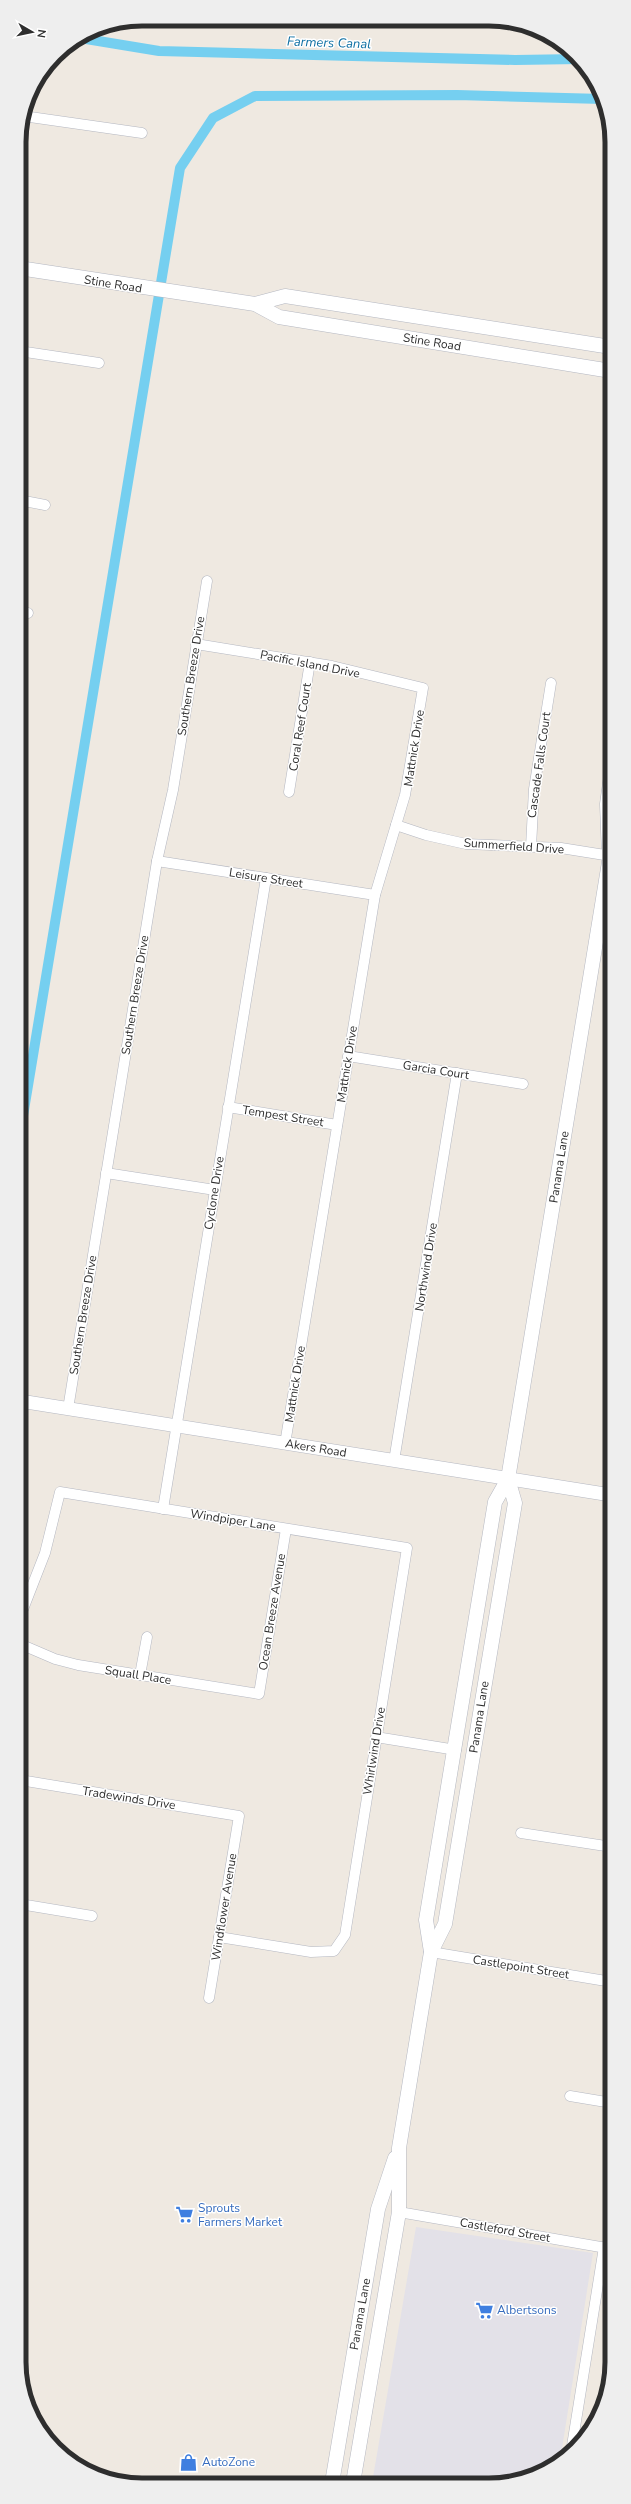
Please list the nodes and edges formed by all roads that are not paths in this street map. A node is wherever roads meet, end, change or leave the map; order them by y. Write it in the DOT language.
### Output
graph roads {
  1 [pos="29,117"];
  2 [pos="142,133"];
  3 [pos="26,269"];
  4 [pos="255,304"];
  5 [pos="605,346"];
  6 [pos="26,352"];
  7 [pos="99,363"];
  8 [pos="605,370"];
  9 [pos="26,501"];
  10 [pos="45,505"];
  11 [pos="207,581"];
  12 [pos="196,644"];
  13 [pos="310,662"];
  14 [pos="551,683"];
  15 [pos="423,688"];
  16 [pos="289,792"];
  17 [pos="396,825"];
  18 [pos="531,848"];
  19 [pos="605,853"];
  20 [pos="157,861"];
  21 [pos="266,878"];
  22 [pos="605,890"];
  23 [pos="374,895"];
  24 [pos="348,1056"];
  25 [pos="457,1073"];
  26 [pos="523,1084"];
  27 [pos="228,1107"];
  28 [pos="337,1125"];
  29 [pos="106,1172"];
  30 [pos="215,1190"];
  31 [pos="26,1402"];
  32 [pos="68,1409"];
  33 [pos="176,1426"];
  34 [pos="285,1444"];
  35 [pos="394,1461"];
  36 [pos="508,1479"];
  37 [pos="605,1494"];
  38 [pos="163,1509"];
  39 [pos="286,1529"];
  40 [pos="407,1548"];
  41 [pos="26,1602"];
  42 [pos="147,1637"];
  43 [pos="26,1647"];
  44 [pos="140,1675"];
  45 [pos="258,1694"];
  46 [pos="376,1737"];
  47 [pos="456,1750"];
  48 [pos="26,1781"];
  49 [pos="239,1816"];
  50 [pos="461,1829"];
  51 [pos="521,1833"];
  52 [pos="605,1846"];
  53 [pos="26,1905"];
  54 [pos="92,1916"];
  55 [pos="219,1937"];
  56 [pos="431,1952"];
  57 [pos="605,1981"];
  58 [pos="209,1998"];
  59 [pos="570,2096"];
  60 [pos="605,2102"];
  61 [pos="397,2155"];
  62 [pos="399,2212"];
  63 [pos="605,2247"];
  64 [pos="605,2265"];
  65 [pos="573,2442"];
  66 [pos="333,2478"];
  67 [pos="354,2478"];
  1 -- 2 [label="street"];
  3 -- 4 [label="main road, Stine Road"];
  4 -- 5 [label="main road, Stine Road"];
  4 -- 8 [label="main road, Stine Road"];
  6 -- 7 [label="street"];
  9 -- 10 [label="street"];
  11 -- 12 [label="street, Southern Breeze Drive"];
  12 -- 13 [label="street, Pacific Island Drive"];
  12 -- 20 [label="street, Southern Breeze Drive"];
  13 -- 15 [label="street, Pacific Island Drive"];
  13 -- 16 [label="street, Coral Reef Court"];
  14 -- 18 [label="street, Cascade Falls Court"];
  15 -- 17 [label="street, Mattnick Drive"];
  17 -- 18 [label="street, Summerfield Drive"];
  17 -- 23 [label="street, Mattnick Drive"];
  18 -- 19 [label="street, Summerfield Drive"];
  20 -- 21 [label="street, Leisure Street"];
  20 -- 29 [label="street, Southern Breeze Drive"];
  21 -- 23 [label="street, Leisure Street"];
  21 -- 27 [label="street, Cyclone Drive"];
  22 -- 36 [label="main road, Panama Lane"];
  23 -- 24 [label="street, Mattnick Drive"];
  24 -- 25 [label="street, Garcia Court"];
  24 -- 28 [label="street, Mattnick Drive"];
  25 -- 26 [label="street, Garcia Court"];
  25 -- 35 [label="street, Northwind Drive"];
  27 -- 28 [label="street, Tempest Street"];
  27 -- 30 [label="street, Cyclone Drive"];
  28 -- 34 [label="street, Mattnick Drive"];
  29 -- 30 [label="street"];
  29 -- 32 [label="street, Southern Breeze Drive"];
  30 -- 33 [label="street, Cyclone Drive"];
  31 -- 32 [label="street, Akers Road"];
  32 -- 33 [label="street, Akers Road"];
  33 -- 34 [label="street, Akers Road"];
  33 -- 38 [label="street, Cyclone Drive"];
  34 -- 35 [label="street, Akers Road"];
  35 -- 36 [label="street, Akers Road"];
  36 -- 37 [label="street, Akers Road"];
  36 -- 47 [label="main road, Panama Lane"];
  36 -- 50 [label="main road, Panama Lane"];
  38 -- 39 [label="street, Windpiper Lane"];
  38 -- 41 [label="street, Windpiper Lane"];
  39 -- 40 [label="street, Windpiper Lane"];
  39 -- 45 [label="street, Ocean Breeze Avenue"];
  40 -- 46 [label="street, Whirlwind Drive"];
  42 -- 44 [label="street"];
  43 -- 44 [label="street, Squall Place"];
  44 -- 45 [label="street, Squall Place"];
  46 -- 47 [label="street"];
  46 -- 55 [label="street, Whirlwind Drive"];
  47 -- 50 [label="main road"];
  47 -- 56 [label="main road, Panama Lane"];
  48 -- 49 [label="street, Tradewinds Drive"];
  49 -- 55 [label="street, Windflower Avenue"];
  50 -- 56 [label="main road, Panama Lane"];
  51 -- 52 [label="street"];
  53 -- 54 [label="street"];
  55 -- 58 [label="street, Windflower Avenue"];
  56 -- 57 [label="street, Castlepoint Street"];
  56 -- 61 [label="main road, Panama Lane"];
  59 -- 60 [label="street"];
  61 -- 62 [label="main road"];
  61 -- 66 [label="main road, Panama Lane"];
  62 -- 63 [label="street, Castleford Street"];
  62 -- 67 [label="main road, Panama Lane"];
  64 -- 65 [label="street"];
}
